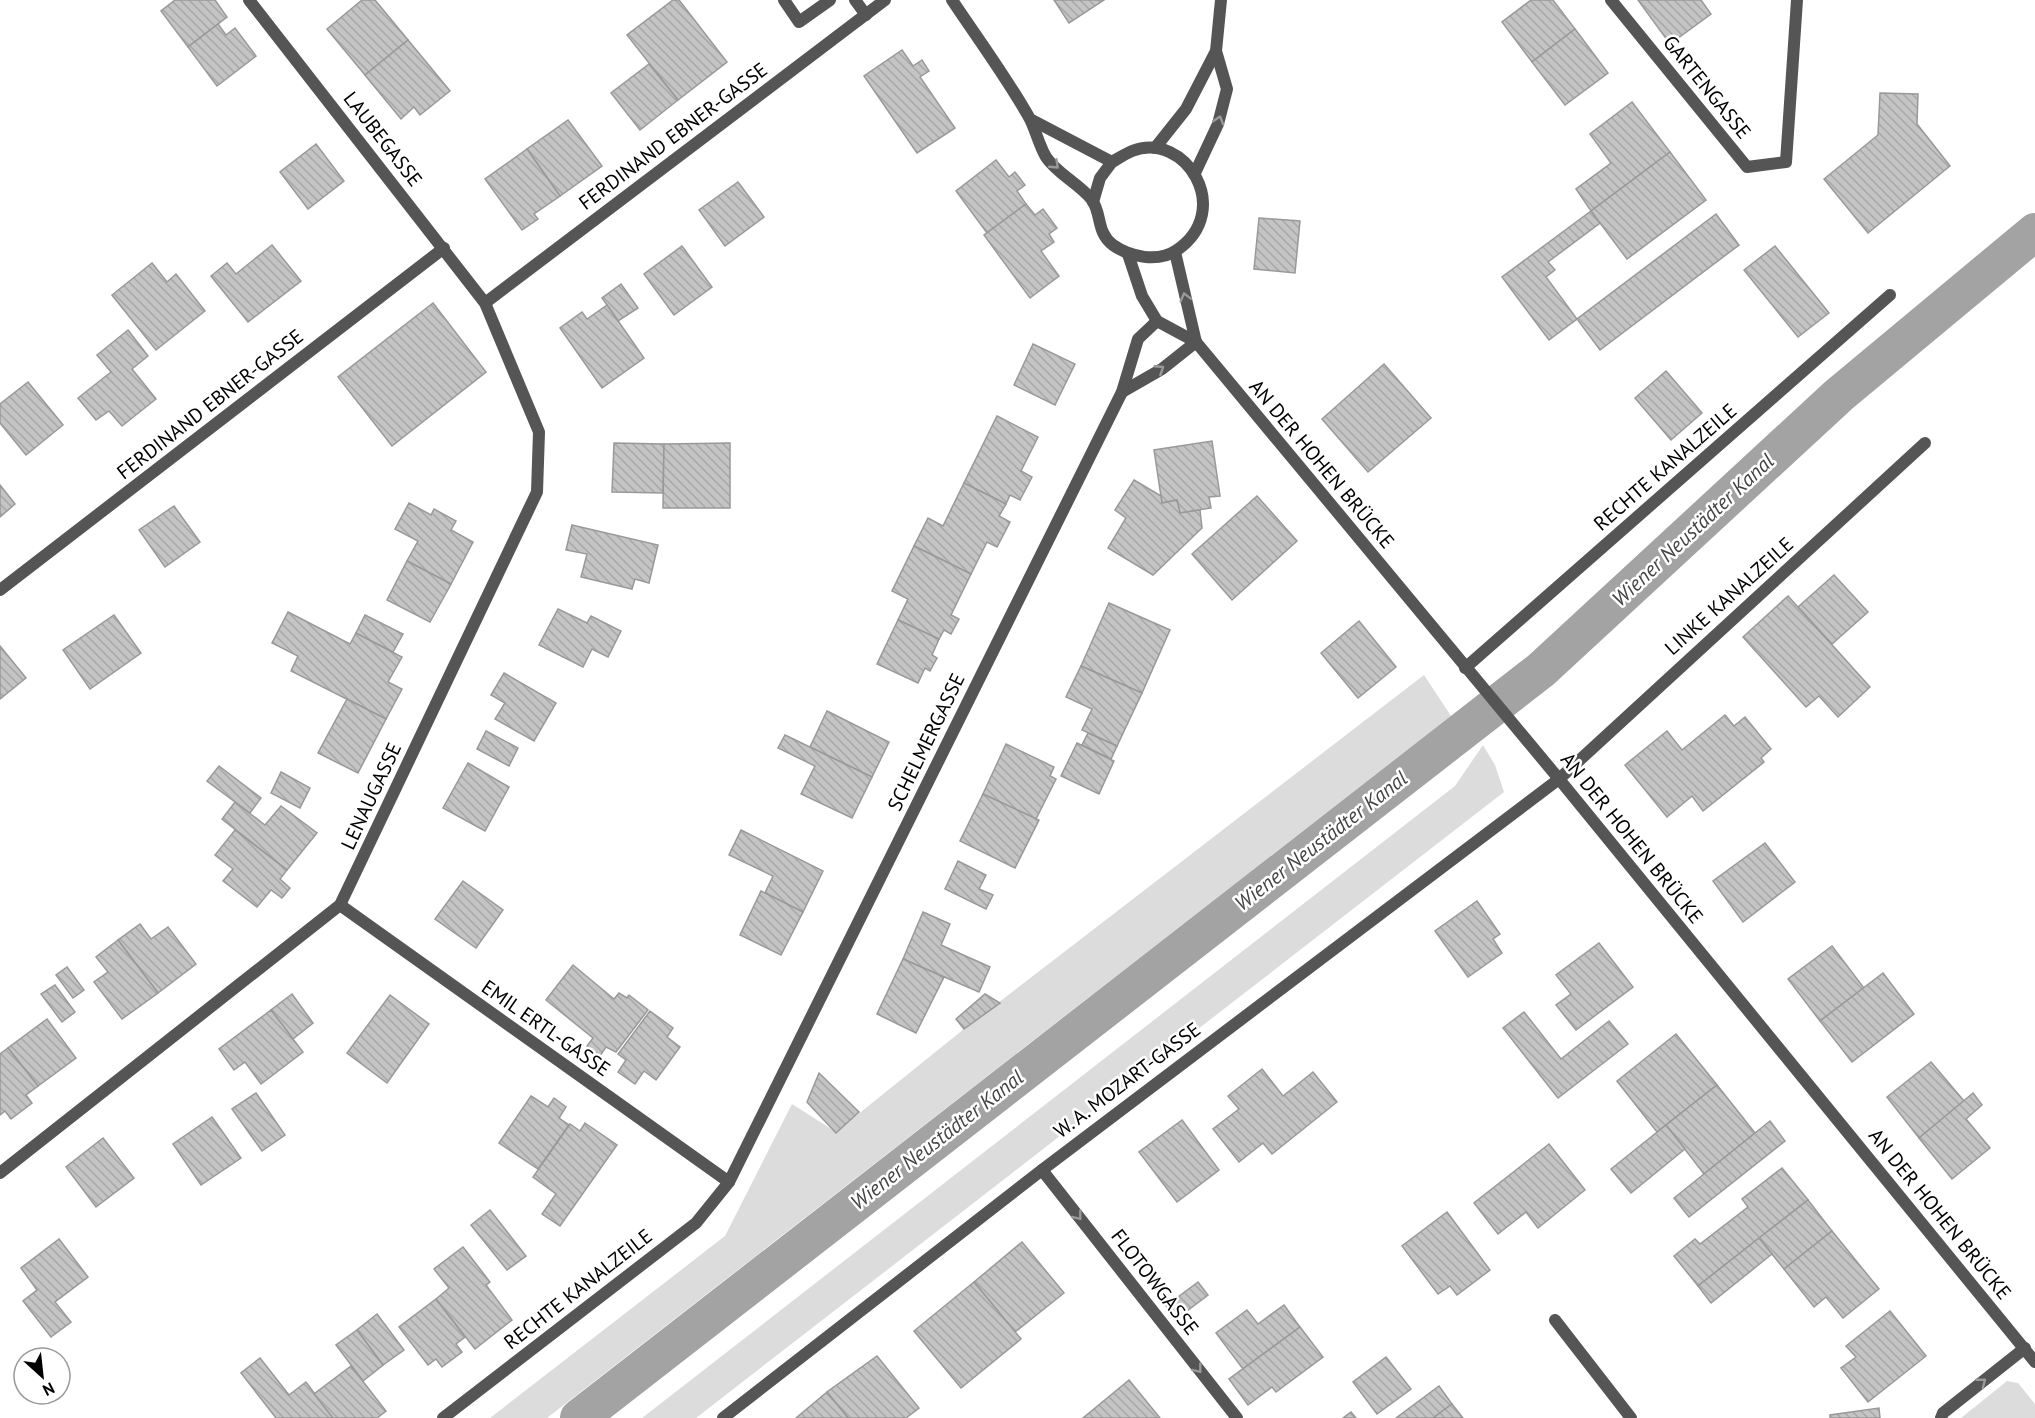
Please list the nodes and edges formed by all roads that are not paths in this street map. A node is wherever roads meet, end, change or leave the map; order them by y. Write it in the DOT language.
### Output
graph roads {
  1 [pos="249,0"];
  2 [pos="784,0"];
  3 [pos="830,0"];
  4 [pos="855,0"];
  5 [pos="885,0"];
  6 [pos="952,0"];
  7 [pos="1221,0"];
  8 [pos="1611,0"];
  9 [pos="1797,0"];
  10 [pos="866,15"];
  11 [pos="1216,51"];
  12 [pos="1030,119"];
  13 [pos="1155,148"];
  14 [pos="1112,162"];
  15 [pos="1195,174"];
  16 [pos="1093,202"];
  17 [pos="444,248"];
  18 [pos="1175,252"];
  19 [pos="1128,254"];
  20 [pos="1890,295"];
  21 [pos="485,303"];
  22 [pos="1157,321"];
  23 [pos="1196,342"];
  24 [pos="1122,392"];
  25 [pos="1925,443"];
  26 [pos="0,590"];
  27 [pos="1469,673"];
  28 [pos="1559,778"];
  29 [pos="340,905"];
  30 [pos="1042,1170"];
  31 [pos="0,1173"];
  32 [pos="729,1182"];
  33 [pos="1555,1320"];
  34 [pos="2025,1348"];
  35 [pos="2035,1362"];
  36 [pos="443,1418"];
  37 [pos="723,1418"];
  38 [pos="1237,1418"];
  39 [pos="1631,1418"];
  40 [pos="1941,1418"];
  1 -- 17 [label="street, LAUBEGASSE"];
  2 -- 3 [label="street"];
  4 -- 10 [label="street"];
  5 -- 10 [label="street, FERDINAND EBNER-GASSE"];
  6 -- 12 [label="street"];
  7 -- 11 [label="street"];
  8 -- 9 [label="street, GARTENGASSE"];
  10 -- 21 [label="street, FERDINAND EBNER-GASSE"];
  11 -- 13 [label="street"];
  15 -- 11 [label="street, one-way"];
  12 -- 14 [label="street"];
  12 -- 16 [label="street, one-way"];
  13 -- 14 [label="street"];
  13 -- 15 [label="street"];
  14 -- 16 [label="street"];
  15 -- 18 [label="street"];
  16 -- 19 [label="street"];
  17 -- 21 [label="street, LAUBEGASSE"];
  17 -- 26 [label="street, FERDINAND EBNER-GASSE"];
  18 -- 19 [label="street"];
  23 -- 18 [label="street, AN DER HOHEN BRÜCKE, one-way"];
  19 -- 22 [label="street"];
  20 -- 27 [label="street, RECHTE KANALZEILE"];
  21 -- 29 [label="street, LENAUGASSE"];
  22 -- 23 [label="street, AN DER HOHEN BRÜCKE"];
  22 -- 24 [label="street, SCHELMERGASSE"];
  24 -- 23 [label="street, one-way"];
  23 -- 27 [label="street, AN DER HOHEN BRÜCKE"];
  24 -- 32 [label="street, SCHELMERGASSE"];
  25 -- 28 [label="street, LINKE KANALZEILE"];
  27 -- 28 [label="street, AN DER HOHEN BRÜCKE"];
  28 -- 30 [label="street, W. A. MOZART-GASSE"];
  28 -- 34 [label="street, AN DER HOHEN BRÜCKE"];
  29 -- 31 [label="street, LENAUGASSE"];
  29 -- 32 [label="street, EMIL ERTL-GASSE"];
  30 -- 37 [label="street, W. A. MOZART-GASSE"];
  30 -- 38 [label="street, FLOTOWGASSE, one-way"];
  32 -- 36 [label="street, RECHTE KANALZEILE"];
  33 -- 39 [label="street"];
  34 -- 35 [label="street, AN DER HOHEN BRÜCKE"];
  40 -- 34 [label="street, one-way"];
}
